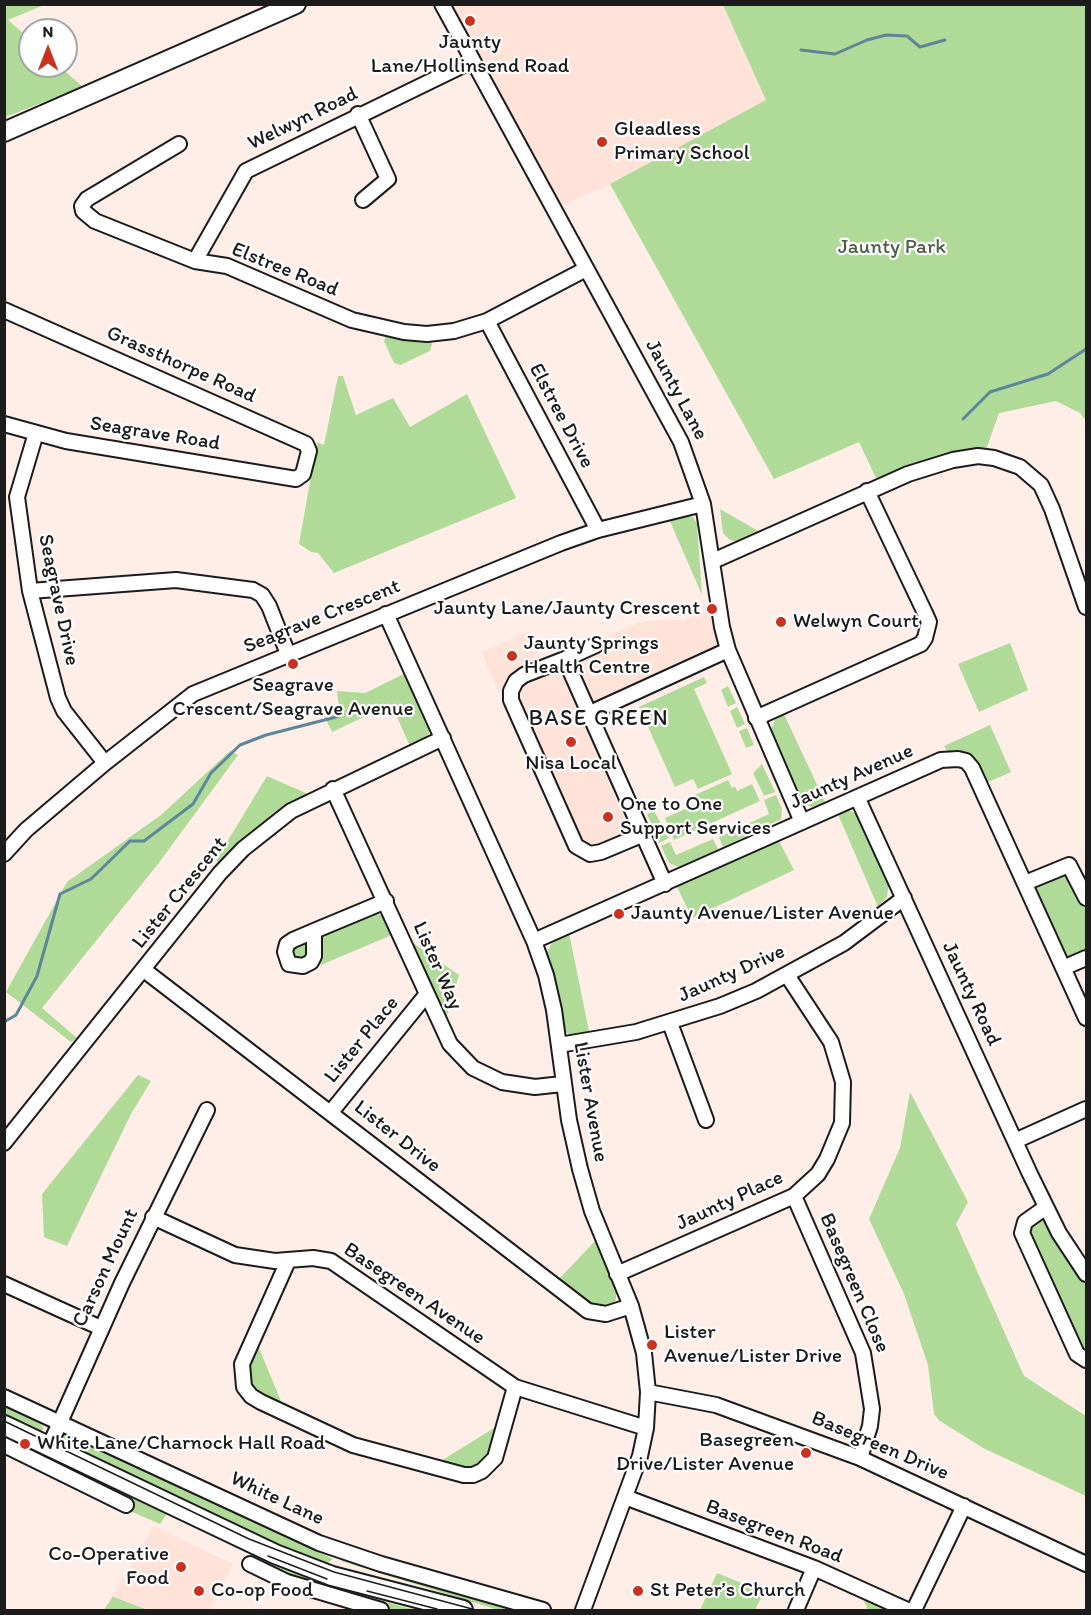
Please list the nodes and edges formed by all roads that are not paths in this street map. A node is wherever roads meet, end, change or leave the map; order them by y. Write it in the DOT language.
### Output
graph roads {
  1 [pos="296,4"];
  2 [pos="442,4"];
  3 [pos="472,61"];
  4 [pos="358,114"];
  5 [pos="4,132"];
  6 [pos="179,144"];
  7 [pos="363,200"];
  8 [pos="195,261"];
  9 [pos="586,269"];
  10 [pos="4,310"];
  11 [pos="488,321"];
  12 [pos="4,424"];
  13 [pos="36,433"];
  14 [pos="300,478"];
  15 [pos="867,490"];
  16 [pos="703,504"];
  17 [pos="598,530"];
  18 [pos="712,561"];
  19 [pos="1071,562"];
  20 [pos="1086,562"];
  21 [pos="30,591"];
  22 [pos="1086,607"];
  23 [pos="386,614"];
  24 [pos="596,645"];
  25 [pos="728,650"];
  26 [pos="288,654"];
  27 [pos="565,658"];
  28 [pos="590,713"];
  29 [pos="756,718"];
  30 [pos="443,738"];
  31 [pos="105,763"];
  32 [pos="333,789"];
  33 [pos="858,799"];
  34 [pos="802,822"];
  35 [pos="644,834"];
  36 [pos="4,854"];
  37 [pos="1025,883"];
  38 [pos="665,884"];
  39 [pos="904,898"];
  40 [pos="1086,898"];
  41 [pos="386,902"];
  42 [pos="314,931"];
  43 [pos="534,941"];
  44 [pos="1086,958"];
  45 [pos="1063,968"];
  46 [pos="144,970"];
  47 [pos="787,975"];
  48 [pos="427,994"];
  49 [pos="1086,1018"];
  50 [pos="670,1023"];
  51 [pos="559,1045"];
  52 [pos="562,1084"];
  53 [pos="1086,1109"];
  54 [pos="207,1110"];
  55 [pos="331,1112"];
  56 [pos="706,1120"];
  57 [pos="1016,1141"];
  58 [pos="4,1143"];
  59 [pos="794,1196"];
  60 [pos="1046,1207"];
  61 [pos="153,1218"];
  62 [pos="288,1261"];
  63 [pos="617,1274"];
  64 [pos="1086,1274"];
  65 [pos="4,1284"];
  66 [pos="630,1306"];
  67 [pos="101,1328"];
  68 [pos="1086,1360"];
  69 [pos="514,1387"];
  70 [pos="648,1392"];
  71 [pos="4,1397"];
  72 [pos="59,1424"];
  73 [pos="4,1425"];
  74 [pos="646,1428"];
  75 [pos="4,1445"];
  76 [pos="49,1447"];
  77 [pos="860,1458"];
  78 [pos="625,1497"];
  79 [pos="126,1505"];
  80 [pos="964,1506"];
  81 [pos="250,1564"];
  82 [pos="1086,1564"];
  83 [pos="814,1568"];
  84 [pos="455,1610"];
  85 [pos="381,1611"];
  86 [pos="543,1611"];
  87 [pos="583,1611"];
  88 [pos="796,1611"];
  89 [pos="907,1611"];
  90 [pos="914,1611"];
  1 -- 5 [label="main road"];
  2 -- 3 [label="street, Jaunty Lane"];
  3 -- 4 [label="street, Welwyn Road"];
  3 -- 9 [label="street, Jaunty Lane"];
  4 -- 7 [label="street"];
  4 -- 8 [label="street, Welwyn Road"];
  6 -- 8 [label="street, Elstree Road"];
  8 -- 11 [label="street, Elstree Road"];
  9 -- 11 [label="street, Elstree Road"];
  9 -- 16 [label="street, Jaunty Lane"];
  10 -- 14 [label="street, Grassthorpe Road"];
  11 -- 17 [label="street, Elstree Drive"];
  12 -- 13 [label="street, Seagrave Road"];
  13 -- 14 [label="street, Seagrave Road"];
  13 -- 21 [label="street, Seagrave Drive"];
  15 -- 18 [label="street"];
  15 -- 19 [label="street"];
  15 -- 29 [label="street"];
  16 -- 17 [label="street, Seagrave Crescent"];
  16 -- 18 [label="street, Jaunty Lane"];
  17 -- 23 [label="street, Seagrave Crescent"];
  18 -- 25 [label="street, Jaunty Lane"];
  19 -- 20 [label="street"];
  19 -- 22 [label="street"];
  21 -- 26 [label="street"];
  21 -- 31 [label="street, Seagrave Drive"];
  23 -- 26 [label="street, Seagrave Crescent"];
  23 -- 30 [label="street, Lister Avenue"];
  24 -- 27 [label="street"];
  25 -- 28 [label="street"];
  25 -- 29 [label="street, Jaunty Lane"];
  26 -- 31 [label="street, Seagrave Crescent"];
  27 -- 28 [label="street"];
  27 -- 35 [label="street"];
  28 -- 35 [label="street"];
  29 -- 34 [label="street, Jaunty Lane"];
  30 -- 32 [label="street, Lister Crescent"];
  30 -- 43 [label="street, Lister Avenue"];
  31 -- 36 [label="street, Seagrave Crescent"];
  32 -- 41 [label="street, Lister Way"];
  32 -- 46 [label="street, Lister Crescent"];
  33 -- 34 [label="street, Jaunty Avenue"];
  33 -- 37 [label="street, Jaunty Avenue"];
  33 -- 39 [label="street, Jaunty Road"];
  34 -- 38 [label="street, Jaunty Avenue"];
  35 -- 38 [label="street"];
  37 -- 40 [label="street"];
  37 -- 45 [label="street, Jaunty Avenue"];
  38 -- 43 [label="street, Jaunty Avenue"];
  39 -- 47 [label="street, Jaunty Drive"];
  39 -- 57 [label="street, Jaunty Road"];
  41 -- 42 [label="street"];
  41 -- 48 [label="street, Lister Way"];
  43 -- 51 [label="street, Lister Avenue"];
  44 -- 45 [label="street"];
  45 -- 49 [label="street, Jaunty Avenue"];
  46 -- 55 [label="street, Lister Drive"];
  46 -- 58 [label="street, Lister Crescent"];
  47 -- 50 [label="street, Jaunty Drive"];
  47 -- 59 [label="street, Jaunty Place"];
  48 -- 52 [label="street, Lister Way"];
  48 -- 55 [label="street, Lister Place"];
  50 -- 51 [label="street, Jaunty Drive"];
  50 -- 56 [label="street"];
  51 -- 52 [label="street, Lister Avenue"];
  52 -- 63 [label="street, Lister Avenue"];
  53 -- 57 [label="street"];
  54 -- 61 [label="street, Carson Mount"];
  55 -- 66 [label="street, Lister Drive"];
  57 -- 60 [label="street, Jaunty Road"];
  59 -- 63 [label="street, Jaunty Place"];
  59 -- 77 [label="street, Basegreen Close"];
  60 -- 64 [label="street, Jaunty Road"];
  60 -- 68 [label="street"];
  61 -- 62 [label="street, Basegreen Avenue"];
  61 -- 67 [label="street, Carson Mount"];
  62 -- 69 [label="street, Basegreen Avenue"];
  62 -- 69 [label="street"];
  63 -- 66 [label="street, Lister Avenue"];
  65 -- 67 [label="street"];
  66 -- 70 [label="street, Lister Avenue"];
  67 -- 72 [label="street, Carson Mount"];
  69 -- 74 [label="street, Basegreen Avenue"];
  70 -- 74 [label="street, Lister Avenue"];
  70 -- 77 [label="street, Basegreen Drive"];
  71 -- 72 [label="street, White Lane"];
  72 -- 76 [label="street, Carson Mount"];
  72 -- 86 [label="street, White Lane"];
  73 -- 76 [label="main road"];
  74 -- 78 [label="street, Lister Avenue"];
  75 -- 79 [label="street"];
  76 -- 84 [label="main road"];
  77 -- 80 [label="street, Basegreen Drive"];
  78 -- 83 [label="street, Basegreen Road"];
  78 -- 87 [label="street, Lister Avenue"];
  80 -- 82 [label="street, Basegreen Drive"];
  80 -- 90 [label="street"];
  81 -- 85 [label="street"];
  83 -- 88 [label="street"];
  83 -- 89 [label="street, Basegreen Road"];
}
